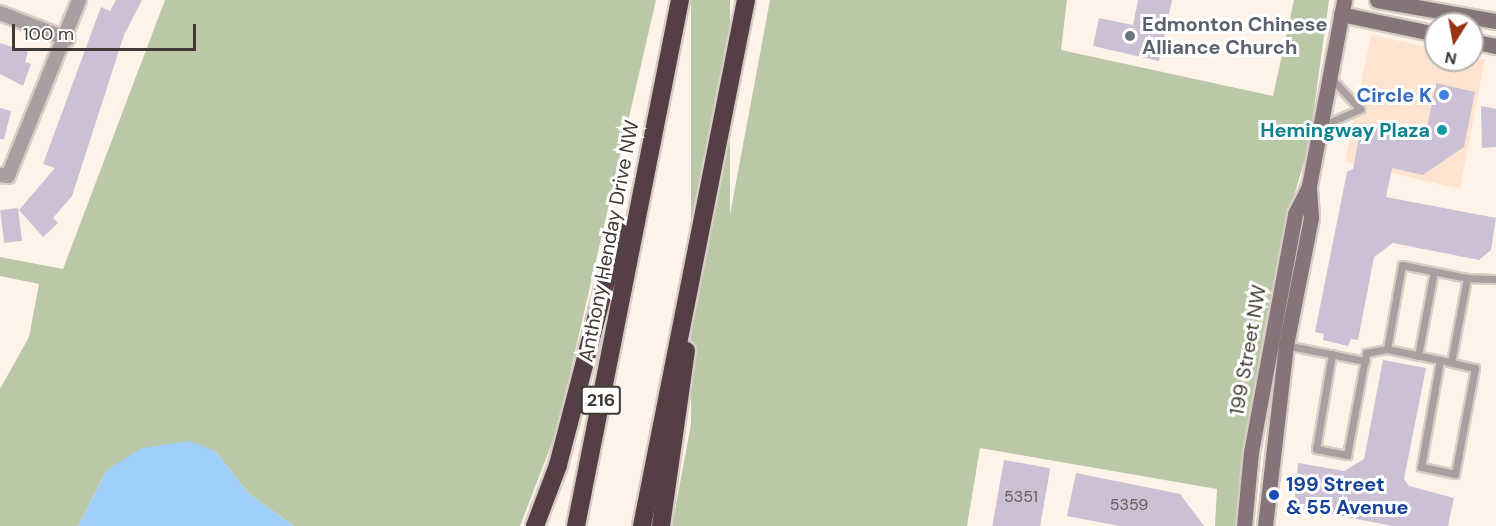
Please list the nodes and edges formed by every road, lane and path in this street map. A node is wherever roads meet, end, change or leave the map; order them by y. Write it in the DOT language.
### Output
graph roads {
  1 [pos="80,0"];
  2 [pos="680,0"];
  3 [pos="746,0"];
  4 [pos="1377,0"];
  5 [pos="1341,4"];
  6 [pos="1430,12"];
  7 [pos="0,13"];
  8 [pos="1424,30"];
  9 [pos="67,39"];
  10 [pos="1329,76"];
  11 [pos="1320,127"];
  12 [pos="4,175"];
  13 [pos="645,177"];
  14 [pos="1434,271"];
  15 [pos="1467,278"];
  16 [pos="1496,279"];
  17 [pos="689,286"];
  18 [pos="1278,343"];
  19 [pos="1387,349"];
  20 [pos="1332,354"];
  21 [pos="1418,356"];
  22 [pos="1440,360"];
  23 [pos="1365,362"];
  24 [pos="1451,363"];
  25 [pos="535,526"];
  26 [pos="576,526"];
  27 [pos="642,526"];
  28 [pos="660,526"];
  29 [pos="1244,526"];
  30 [pos="1265,526"];
  1 -- 9 [label="street"];
  2 -- 13 [label="highway, Anthony Henday Drive NW / 216"];
  3 -- 17 [label="highway"];
  4 -- 6 [label="main road"];
  5 -- 8 [label="main road"];
  5 -- 10 [label="main road, 199 Street NW"];
  7 -- 9 [label="street"];
  9 -- 12 [label="street"];
  10 -- 11 [label="main road, 199 Street NW"];
  10 -- 11 [label="lane"];
  11 -- 18 [label="main road, 199 Street NW"];
  13 -- 25 [label="highway"];
  13 -- 26 [label="highway, Anthony Henday Drive NW / 216"];
  14 -- 15 [label="lane"];
  14 -- 19 [label="lane"];
  14 -- 21 [label="lane"];
  15 -- 16 [label="lane"];
  15 -- 24 [label="lane"];
  17 -- 27 [label="highway"];
  17 -- 28 [label="highway"];
  18 -- 20 [label="lane"];
  18 -- 29 [label="main road, 199 Street NW"];
  18 -- 30 [label="main road, 199 Street NW"];
  19 -- 21 [label="lane"];
  19 -- 23 [label="lane"];
  20 -- 23 [label="lane"];
  20 -- 23 [label="lane"];
  21 -- 22 [label="lane"];
  22 -- 24 [label="lane"];
  22 -- 24 [label="lane"];
}
